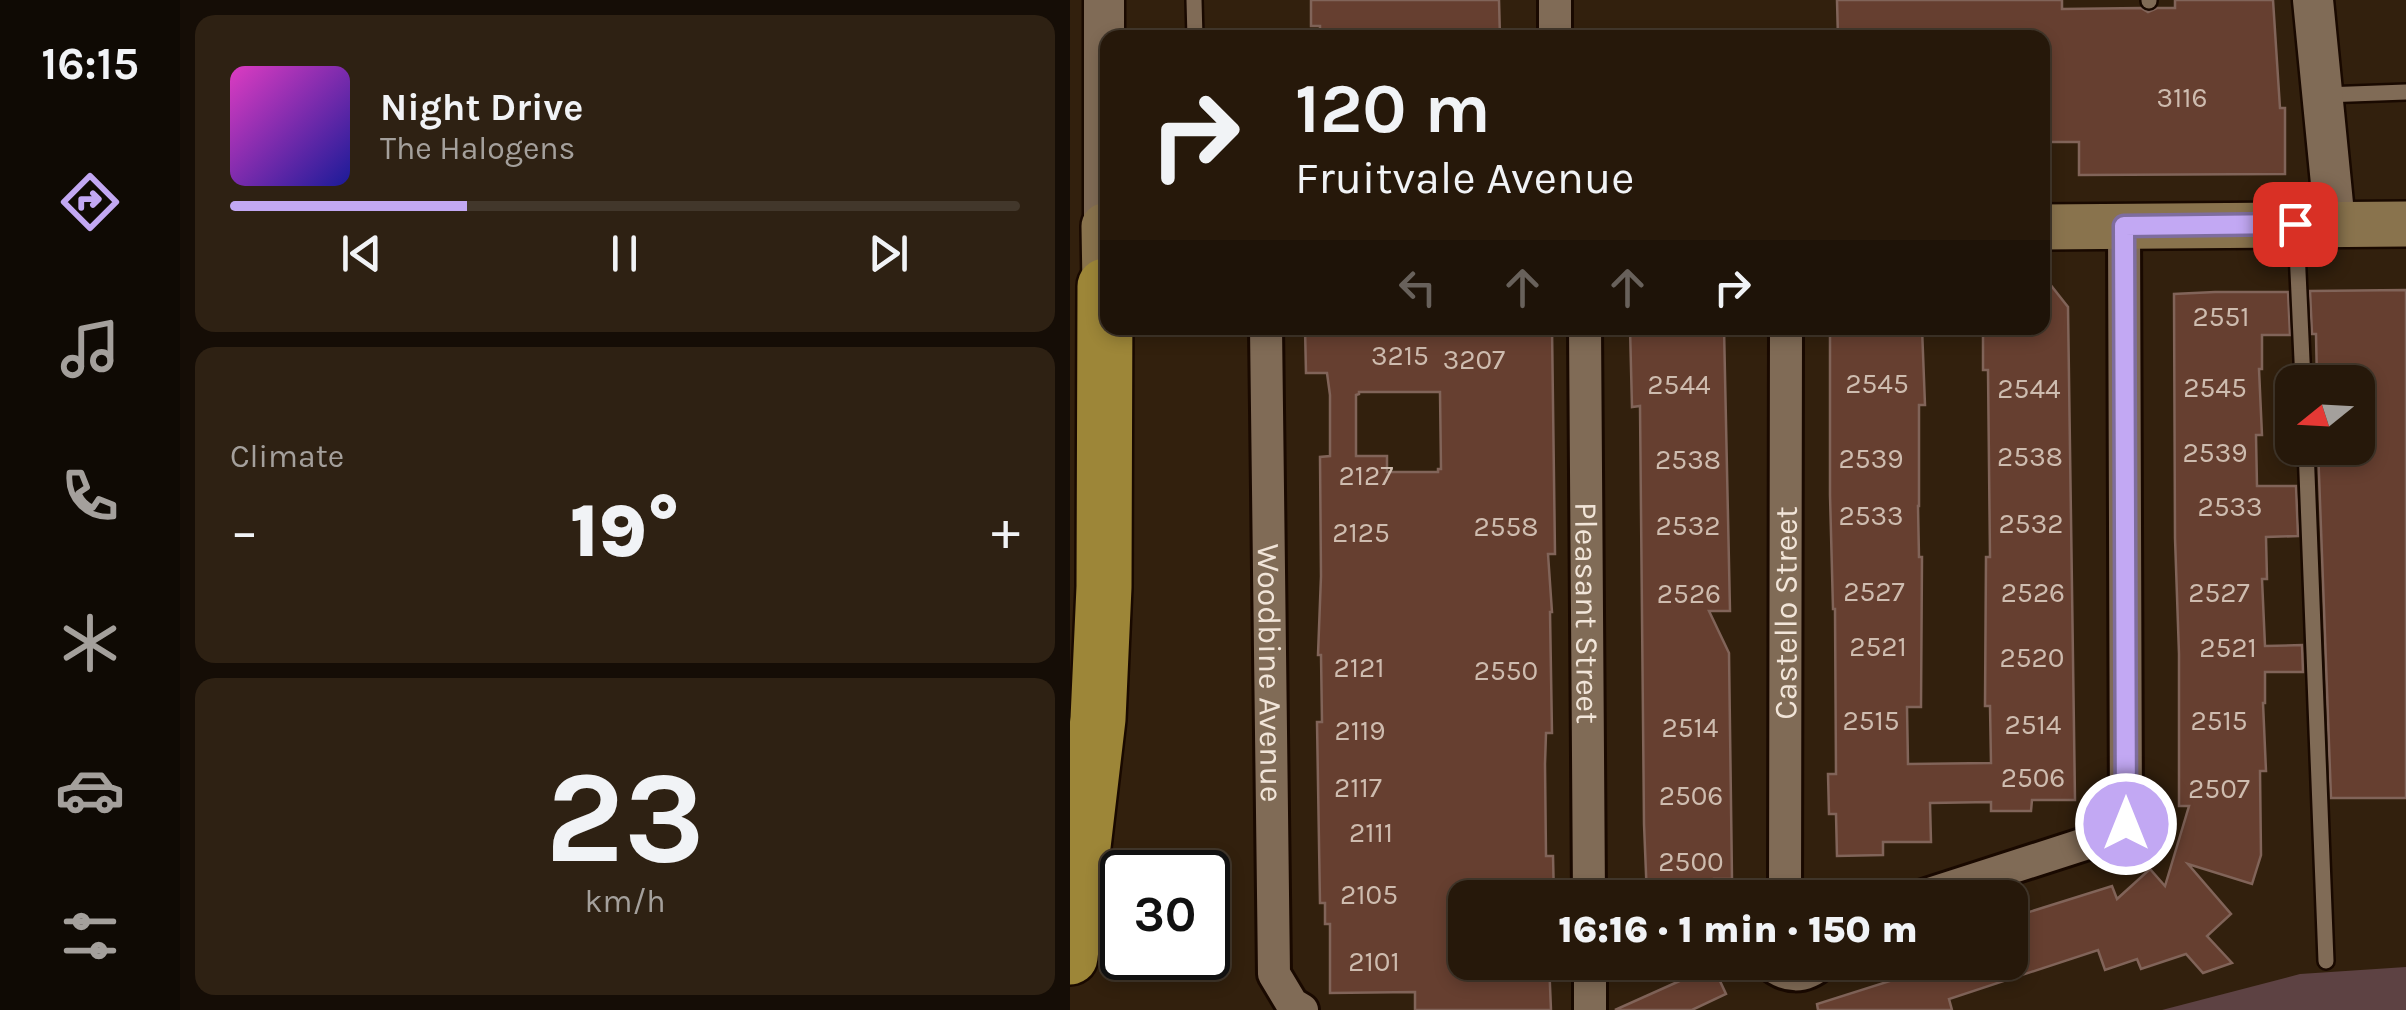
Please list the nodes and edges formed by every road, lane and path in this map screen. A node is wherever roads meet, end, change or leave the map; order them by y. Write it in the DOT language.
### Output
graph roads {
  1 [pos="1104,0"];
  2 [pos="1194,0"];
  3 [pos="1555,0"];
  4 [pos="2313,0"];
  5 [pos="1103,30"];
  6 [pos="1195,30"];
  7 [pos="1555,30"];
  8 [pos="1100,91"];
  9 [pos="2406,92"];
  10 [pos="2324,95"];
  11 [pos="2315,224"];
  12 [pos="2406,224"];
  13 [pos="2124,226"];
  14 [pos="1094,227"];
  15 [pos="2050,227"];
  16 [pos="1094,286"];
  17 [pos="1266,335"];
  18 [pos="1584,335"];
  19 [pos="1786,335"];
  20 [pos="2304,365"];
  21 [pos="2307,465"];
  22 [pos="1589,880"];
  23 [pos="1785,880"];
  24 [pos="1973,880"];
  25 [pos="1070,956"];
  26 [pos="2326,960"];
  27 [pos="1590,980"];
  28 [pos="1302,1010"];
  29 [pos="1590,1010"];
  1 -- 5 [label="street"];
  2 -- 6 [label="lane"];
  3 -- 7 [label="street"];
  4 -- 10 [label="street"];
  8 -- 14 [label="street"];
  9 -- 10 [label="lane"];
  10 -- 11 [label="street"];
  11 -- 12 [label="main road"];
  11 -- 13 [label="main road"];
  11 -- 20 [label="lane"];
  13 -- 15 [label="main road"];
  13 -- 24 [label="street"];
  14 -- 16 [label="main road"];
  16 -- 25 [label="highway"];
  17 -- 28 [label="street, Woodbine Avenue"];
  18 -- 22 [label="street, Pleasant Street"];
  19 -- 23 [label="street, Castello Street"];
  21 -- 26 [label="lane"];
  27 -- 29 [label="street"];
}
